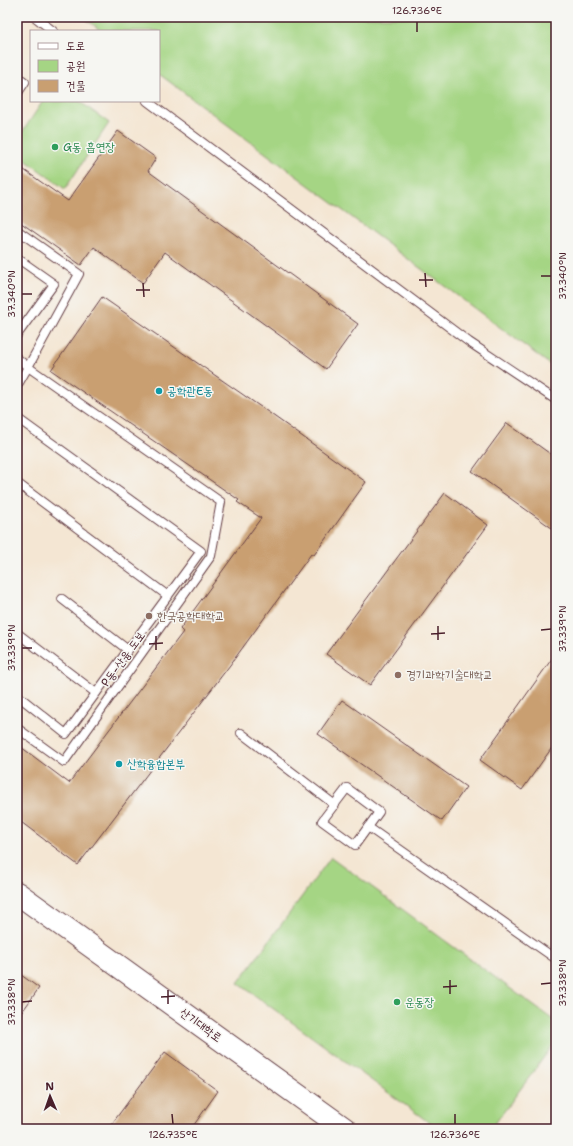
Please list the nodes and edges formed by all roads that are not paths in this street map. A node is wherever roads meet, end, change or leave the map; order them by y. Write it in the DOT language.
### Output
graph roads {
  1 [pos="35,17"];
  2 [pos="53,30"];
  3 [pos="17,76"];
  4 [pos="17,94"];
  5 [pos="148,102"];
  6 [pos="17,230"];
  7 [pos="17,258"];
  8 [pos="17,335"];
  9 [pos="17,358"];
  10 [pos="28,367"];
  11 [pos="17,386"];
  12 [pos="556,400"];
  13 [pos="17,418"];
  14 [pos="17,483"];
  15 [pos="168,596"];
  16 [pos="62,599"];
  17 [pos="17,633"];
  18 [pos="128,650"];
  19 [pos="96,693"];
  20 [pos="17,695"];
  21 [pos="17,728"];
  22 [pos="241,733"];
  23 [pos="335,805"];
  24 [pos="368,827"];
  25 [pos="17,893"];
  26 [pos="556,959"];
  27 [pos="345,1129"];
  1 -- 2 [label="lane"];
  3 -- 4 [label="lane"];
  5 -- 12 [label="lane"];
  6 -- 10 [label="lane"];
  7 -- 8 [label="lane"];
  9 -- 10 [label="lane"];
  10 -- 11 [label="lane"];
  10 -- 21 [label="lane, P동-산융 도보"];
  13 -- 15 [label="lane"];
  14 -- 15 [label="lane"];
  15 -- 18 [label="lane"];
  16 -- 18 [label="lane"];
  17 -- 19 [label="lane"];
  18 -- 19 [label="lane"];
  19 -- 20 [label="lane"];
  22 -- 23 [label="lane"];
  23 -- 24 [label="lane"];
  23 -- 24 [label="lane"];
  24 -- 26 [label="lane"];
  25 -- 27 [label="street, 산기대학로"];
}
